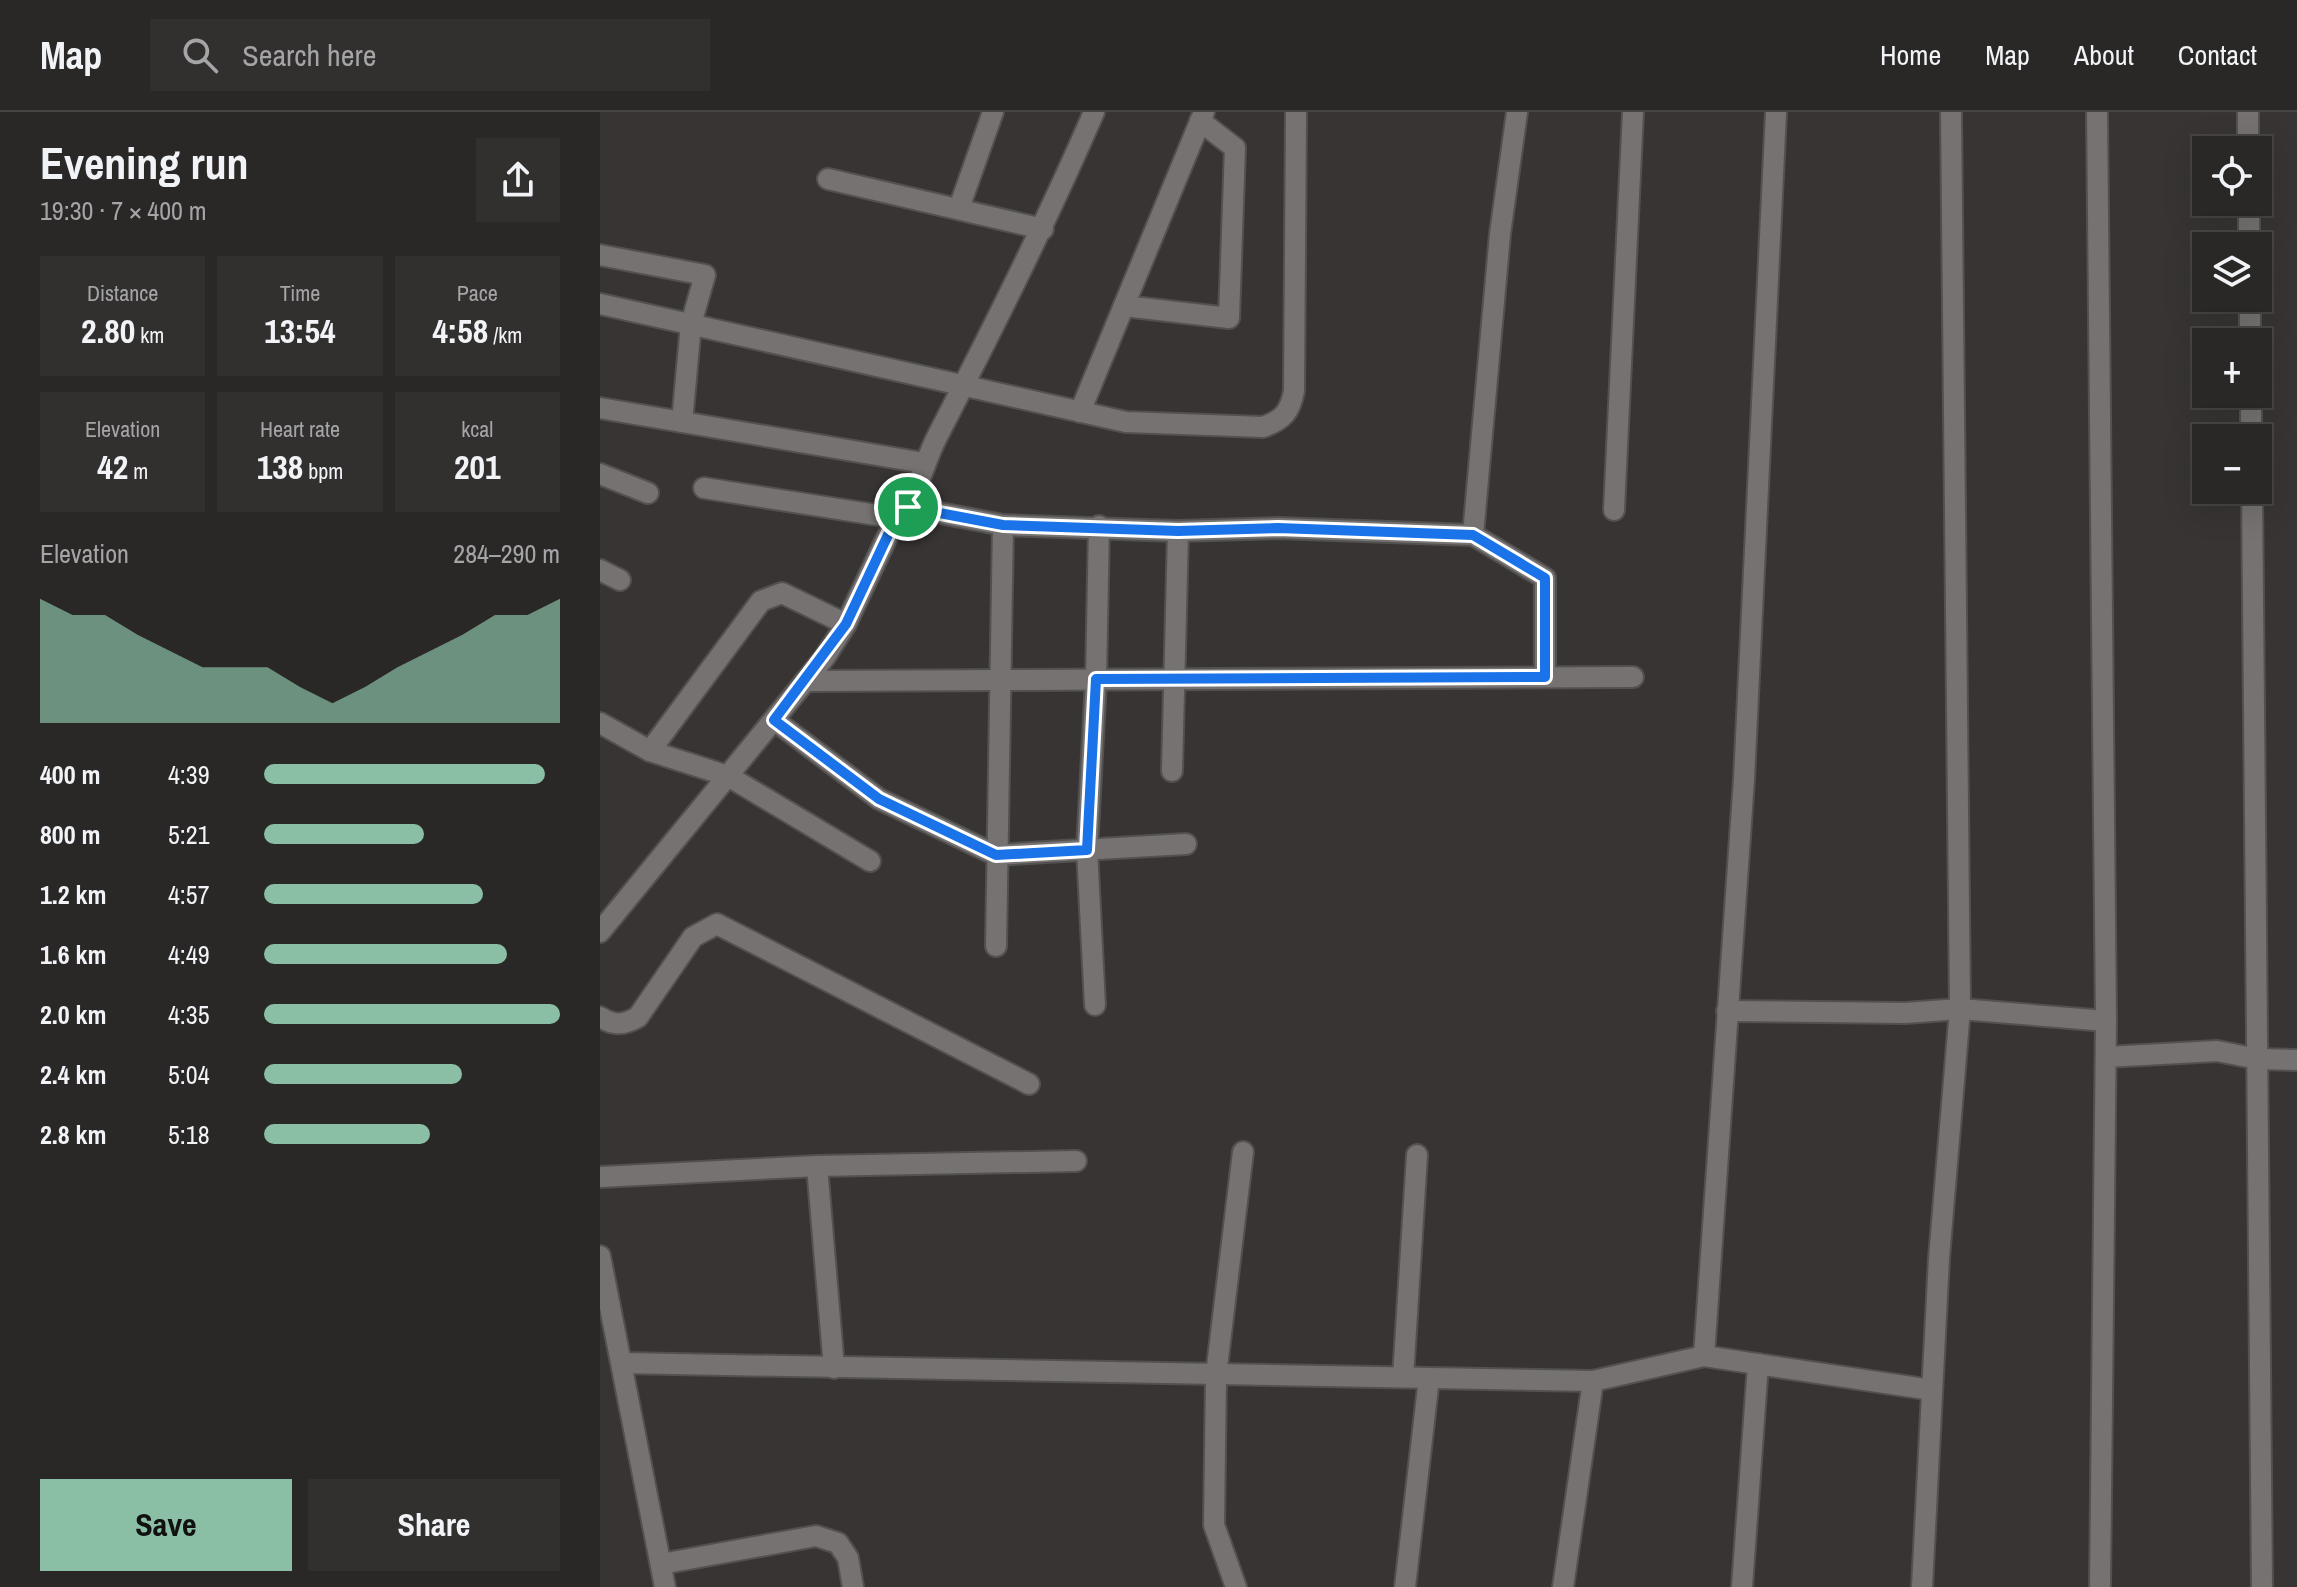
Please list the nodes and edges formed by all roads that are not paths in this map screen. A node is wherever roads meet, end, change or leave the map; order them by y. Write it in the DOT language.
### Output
graph roads {
  1 [pos="993,112"];
  2 [pos="1094,112"];
  3 [pos="1296,112"];
  4 [pos="1517,112"];
  5 [pos="1633,112"];
  6 [pos="1776,112"];
  7 [pos="1951,112"];
  8 [pos="2097,112"];
  9 [pos="2248,112"];
  10 [pos="1202,117"];
  11 [pos="2248,136"];
  12 [pos="828,179"];
  13 [pos="959,208"];
  14 [pos="1043,229"];
  15 [pos="600,255"];
  16 [pos="600,304"];
  17 [pos="1124,306"];
  18 [pos="691,324"];
  19 [pos="963,386"];
  20 [pos="600,408"];
  21 [pos="1080,412"];
  22 [pos="682,422"];
  23 [pos="924,463"];
  24 [pos="600,474"];
  25 [pos="704,488"];
  26 [pos="648,493"];
  27 [pos="2252,504"];
  28 [pos="1614,510"];
  29 [pos="902,513"];
  30 [pos="1003,525"];
  31 [pos="1099,526"];
  32 [pos="1178,531"];
  33 [pos="1473,535"];
  34 [pos="600,570"];
  35 [pos="620,580"];
  36 [pos="846,624"];
  37 [pos="1545,677"];
  38 [pos="1633,677"];
  39 [pos="1096,679"];
  40 [pos="1176,679"];
  41 [pos="1002,680"];
  42 [pos="805,681"];
  43 [pos="774,720"];
  44 [pos="600,723"];
  45 [pos="650,751"];
  46 [pos="1172,771"];
  47 [pos="728,776"];
  48 [pos="1186,844"];
  49 [pos="1087,850"];
  50 [pos="996,855"];
  51 [pos="870,861"];
  52 [pos="600,932"];
  53 [pos="996,946"];
  54 [pos="1095,1005"];
  55 [pos="1960,1009"];
  56 [pos="1727,1011"];
  57 [pos="600,1017"];
  58 [pos="2106,1021"];
  59 [pos="2106,1057"];
  60 [pos="2258,1059"];
  61 [pos="2297,1060"];
  62 [pos="1029,1084"];
  63 [pos="1243,1152"];
  64 [pos="1417,1155"];
  65 [pos="1076,1161"];
  66 [pos="817,1166"];
  67 [pos="600,1177"];
  68 [pos="600,1256"];
  69 [pos="1704,1356"];
  70 [pos="622,1363"];
  71 [pos="1758,1364"];
  72 [pos="834,1368"];
  73 [pos="1216,1375"];
  74 [pos="1403,1377"];
  75 [pos="1429,1378"];
  76 [pos="1593,1381"];
  77 [pos="1932,1390"];
  78 [pos="661,1564"];
  79 [pos="665,1587"];
  80 [pos="853,1587"];
  81 [pos="1236,1587"];
  82 [pos="1405,1587"];
  83 [pos="1563,1587"];
  84 [pos="1742,1587"];
  85 [pos="1922,1587"];
  86 [pos="2100,1587"];
  87 [pos="2262,1587"];
  1 -- 13 [label="street"];
  2 -- 14 [label="street"];
  3 -- 21 [label="street"];
  4 -- 33 [label="street"];
  5 -- 28 [label="street"];
  6 -- 56 [label="street"];
  7 -- 55 [label="street"];
  8 -- 58 [label="street"];
  9 -- 11 [label="street"];
  10 -- 17 [label="street"];
  10 -- 17 [label="street"];
  12 -- 13 [label="street"];
  13 -- 14 [label="street"];
  14 -- 19 [label="street"];
  15 -- 18 [label="street"];
  16 -- 18 [label="street"];
  17 -- 21 [label="street"];
  18 -- 19 [label="street"];
  18 -- 22 [label="street"];
  19 -- 21 [label="street"];
  19 -- 23 [label="street"];
  20 -- 22 [label="street"];
  22 -- 23 [label="street"];
  23 -- 29 [label="street"];
  24 -- 26 [label="street"];
  25 -- 29 [label="street"];
  27 -- 60 [label="street"];
  29 -- 30 [label="street"];
  29 -- 36 [label="street"];
  30 -- 31 [label="street"];
  30 -- 41 [label="street"];
  31 -- 32 [label="street"];
  31 -- 39 [label="street"];
  32 -- 33 [label="street"];
  32 -- 40 [label="street"];
  33 -- 37 [label="street"];
  34 -- 35 [label="street"];
  36 -- 42 [label="street"];
  36 -- 45 [label="street"];
  37 -- 38 [label="street"];
  37 -- 40 [label="street"];
  39 -- 40 [label="street"];
  39 -- 41 [label="street"];
  39 -- 49 [label="street"];
  40 -- 46 [label="street"];
  41 -- 42 [label="street"];
  41 -- 50 [label="street"];
  42 -- 43 [label="street"];
  43 -- 47 [label="street"];
  43 -- 50 [label="street"];
  44 -- 45 [label="street"];
  45 -- 47 [label="street"];
  47 -- 51 [label="street"];
  47 -- 52 [label="street"];
  48 -- 49 [label="street"];
  49 -- 50 [label="street"];
  49 -- 54 [label="street"];
  50 -- 53 [label="street"];
  55 -- 56 [label="street"];
  55 -- 58 [label="street"];
  55 -- 77 [label="street"];
  56 -- 69 [label="street"];
  57 -- 62 [label="street"];
  58 -- 59 [label="street"];
  59 -- 60 [label="street"];
  59 -- 86 [label="street"];
  60 -- 61 [label="street"];
  60 -- 87 [label="street"];
  63 -- 73 [label="street"];
  64 -- 74 [label="street"];
  65 -- 66 [label="street"];
  66 -- 67 [label="street"];
  66 -- 72 [label="street"];
  68 -- 70 [label="street"];
  69 -- 71 [label="street"];
  69 -- 76 [label="street"];
  70 -- 72 [label="street"];
  70 -- 78 [label="street"];
  71 -- 77 [label="street"];
  71 -- 84 [label="street"];
  72 -- 73 [label="street"];
  73 -- 74 [label="street"];
  73 -- 81 [label="street"];
  74 -- 75 [label="street"];
  75 -- 76 [label="street"];
  75 -- 82 [label="street"];
  76 -- 83 [label="street"];
  77 -- 85 [label="street"];
  78 -- 79 [label="street"];
  78 -- 80 [label="street"];
}
